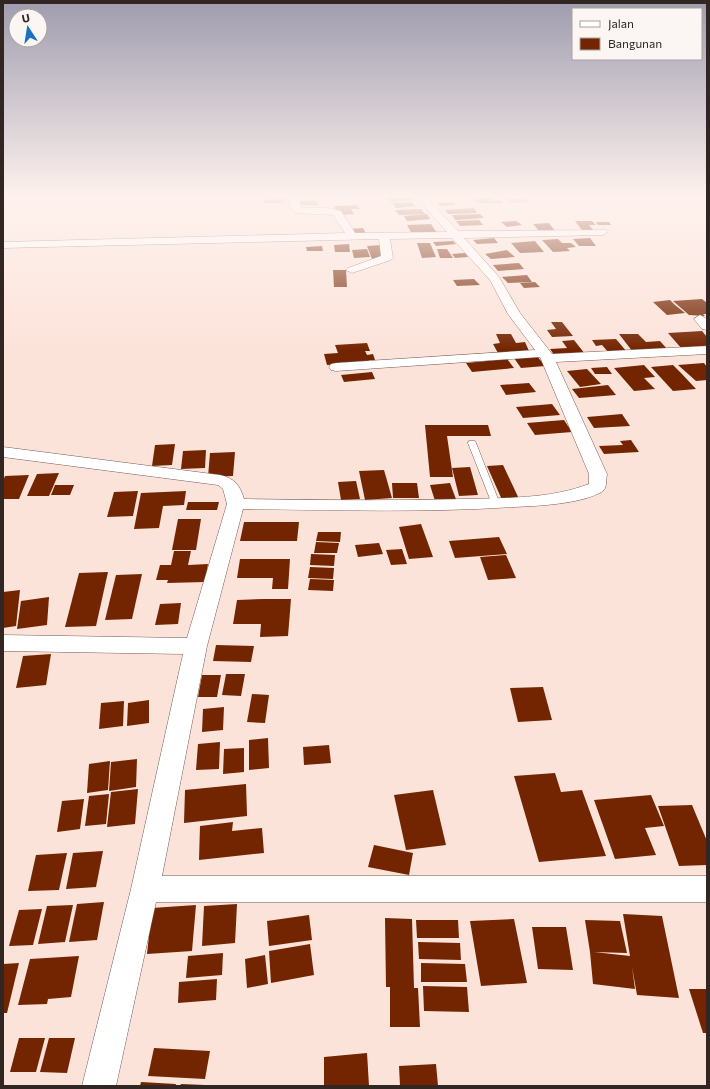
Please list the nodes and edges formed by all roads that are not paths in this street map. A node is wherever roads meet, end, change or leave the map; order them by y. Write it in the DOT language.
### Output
graph roads {
  1 [pos="386,249"];
  2 [pos="469,249"];
  3 [pos="352,270"];
  4 [pos="707,350"];
  5 [pos="547,355"];
  6 [pos="336,367"];
  7 [pos="472,443"];
  8 [pos="3,452"];
  9 [pos="236,504"];
  10 [pos="496,504"];
  11 [pos="3,643"];
  12 [pos="196,646"];
  13 [pos="145,889"];
  14 [pos="707,889"];
  15 [pos="99,1086"];
  1 -- 3 [label="street"];
  2 -- 5 [label="street"];
  4 -- 5 [label="street"];
  5 -- 6 [label="street"];
  5 -- 10 [label="street"];
  7 -- 10 [label="lane"];
  8 -- 9 [label="street"];
  9 -- 10 [label="street"];
  9 -- 12 [label="street"];
  11 -- 12 [label="street"];
  12 -- 13 [label="street"];
  13 -- 14 [label="street"];
  13 -- 15 [label="street"];
}
